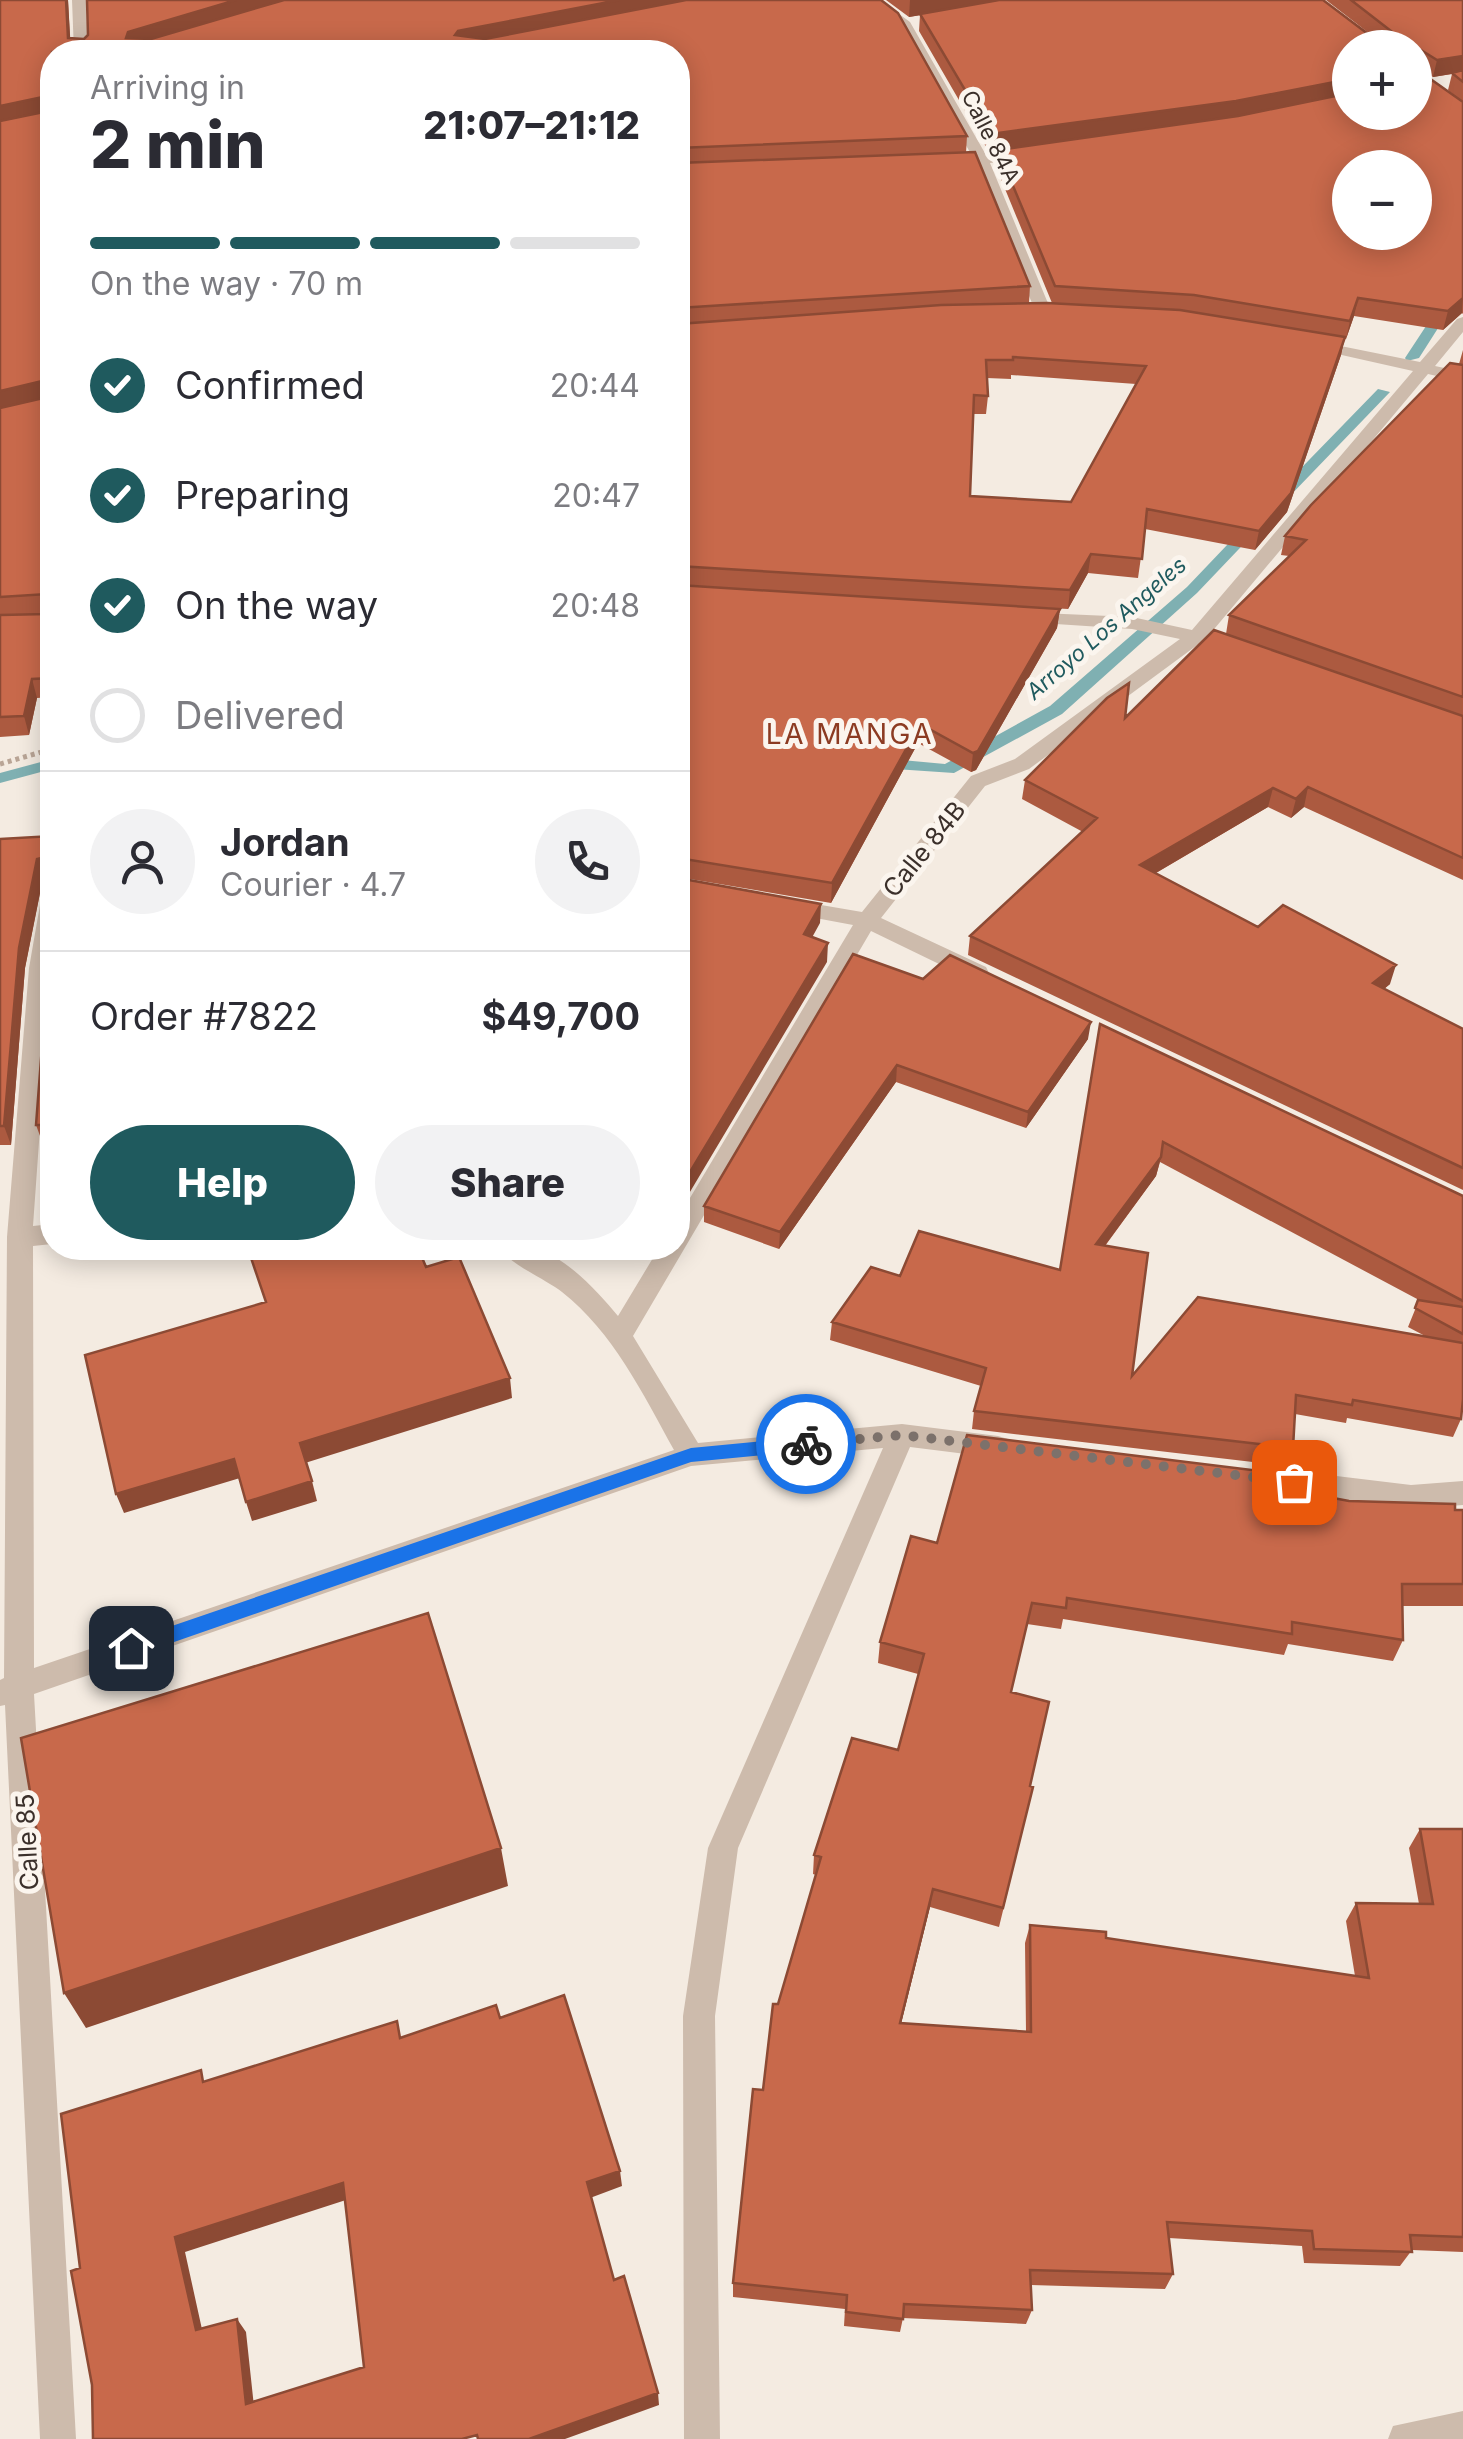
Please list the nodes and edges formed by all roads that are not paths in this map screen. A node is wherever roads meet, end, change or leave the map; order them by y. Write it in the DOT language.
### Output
graph roads {
  1 [pos="79,0"];
  2 [pos="871,0"];
  3 [pos="924,22"];
  4 [pos="905,26"];
  5 [pos="81,40"];
  6 [pos="1432,87"];
  7 [pos="1463,114"];
  8 [pos="1040,153"];
  9 [pos="982,161"];
  10 [pos="925,164"];
  11 [pos="1043,313"];
  12 [pos="1463,322"];
  13 [pos="1302,341"];
  14 [pos="1428,367"];
  15 [pos="1463,376"];
  16 [pos="1014,615"];
  17 [pos="1198,635"];
  18 [pos="1234,648"];
  19 [pos="754,900"];
  20 [pos="867,920"];
  21 [pos="40,968"];
  22 [pos="1008,987"];
  23 [pos="690,1219"];
  24 [pos="40,1235"];
  25 [pos="20,1237"];
  26 [pos="540,1260"];
  27 [pos="665,1260"];
  28 [pos="621,1334"];
  29 [pos="902,1435"];
  30 [pos="1020,1449"];
  31 [pos="691,1455"];
  32 [pos="1235,1476"];
  33 [pos="1463,1493"];
  34 [pos="10,1690"];
  35 [pos="1463,2428"];
  36 [pos="58,2439"];
  37 [pos="702,2439"];
  38 [pos="1406,2439"];
  1 -- 5 [label="street"];
  2 -- 4 [label="street, Calle 84A"];
  3 -- 4 [label="street"];
  4 -- 9 [label="street, Calle 84A"];
  6 -- 7 [label="street"];
  8 -- 9 [label="street"];
  9 -- 10 [label="street"];
  9 -- 11 [label="street, Calle 84A"];
  12 -- 14 [label="street, Calle 84B"];
  13 -- 14 [label="street"];
  14 -- 15 [label="street"];
  14 -- 17 [label="street, Calle 84B"];
  16 -- 17 [label="street"];
  17 -- 18 [label="street"];
  17 -- 20 [label="street, Calle 84B"];
  19 -- 20 [label="street"];
  20 -- 22 [label="street"];
  20 -- 23 [label="street, Calle 84B"];
  21 -- 25 [label="street, Calle 85"];
  24 -- 25 [label="street"];
  25 -- 34 [label="street, Calle 85"];
  26 -- 28 [label="street"];
  27 -- 28 [label="street"];
  28 -- 31 [label="street"];
  29 -- 30 [label="street"];
  29 -- 31 [label="street"];
  29 -- 37 [label="street"];
  31 -- 34 [label="street"];
  32 -- 33 [label="street"];
  34 -- 36 [label="street, Calle 85"];
  35 -- 38 [label="street"];
}
